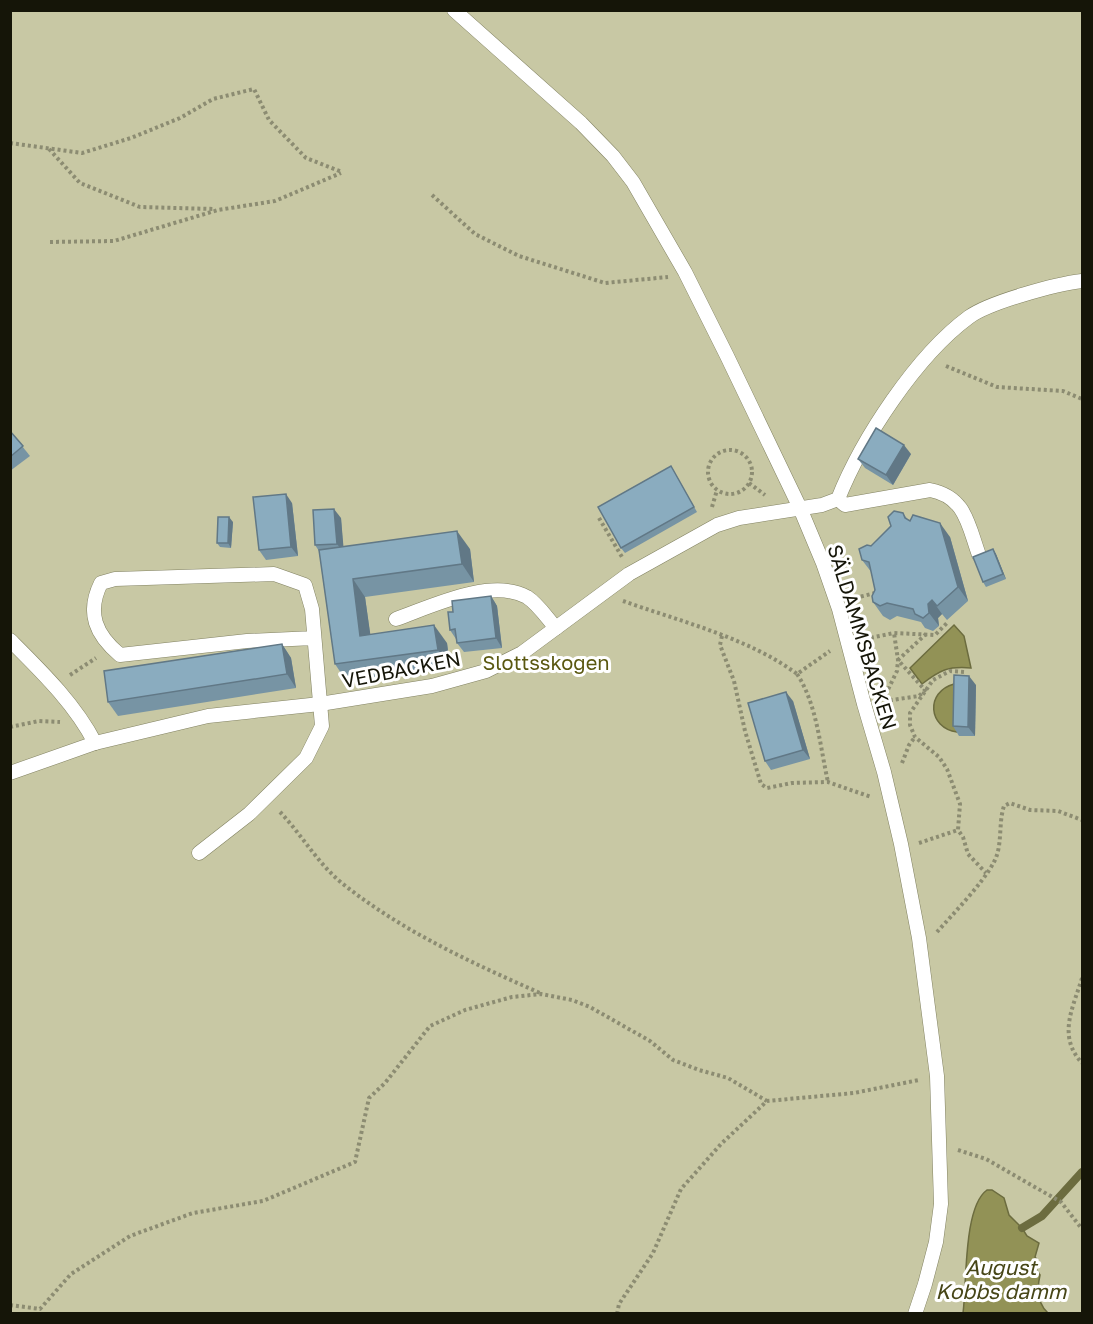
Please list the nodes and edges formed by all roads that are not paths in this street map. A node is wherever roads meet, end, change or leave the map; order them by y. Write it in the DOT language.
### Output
graph roads {
  1 [pos="454,10"];
  2 [pos="1083,282"];
  3 [pos="838,499"];
  4 [pos="800,508"];
  5 [pos="979,555"];
  6 [pos="396,619"];
  7 [pos="556,628"];
  8 [pos="314,638"];
  9 [pos="10,640"];
  10 [pos="320,704"];
  11 [pos="95,743"];
  12 [pos="10,773"];
  13 [pos="199,853"];
  14 [pos="915,1314"];
  1 -- 4 [label="lane, SÄLDAMMSBACKEN"];
  2 -- 3 [label="lane"];
  3 -- 4 [label="lane, VEDBACKEN"];
  3 -- 5 [label="lane, VEDBACKEN"];
  4 -- 7 [label="lane, VEDBACKEN"];
  4 -- 14 [label="lane, SÄLDAMMSBACKEN"];
  6 -- 7 [label="lane"];
  7 -- 10 [label="lane, VEDBACKEN"];
  8 -- 8 [label="lane"];
  8 -- 10 [label="lane"];
  9 -- 11 [label="lane"];
  10 -- 11 [label="lane, VEDBACKEN"];
  10 -- 13 [label="lane"];
  11 -- 12 [label="lane, VEDBACKEN"];
}
